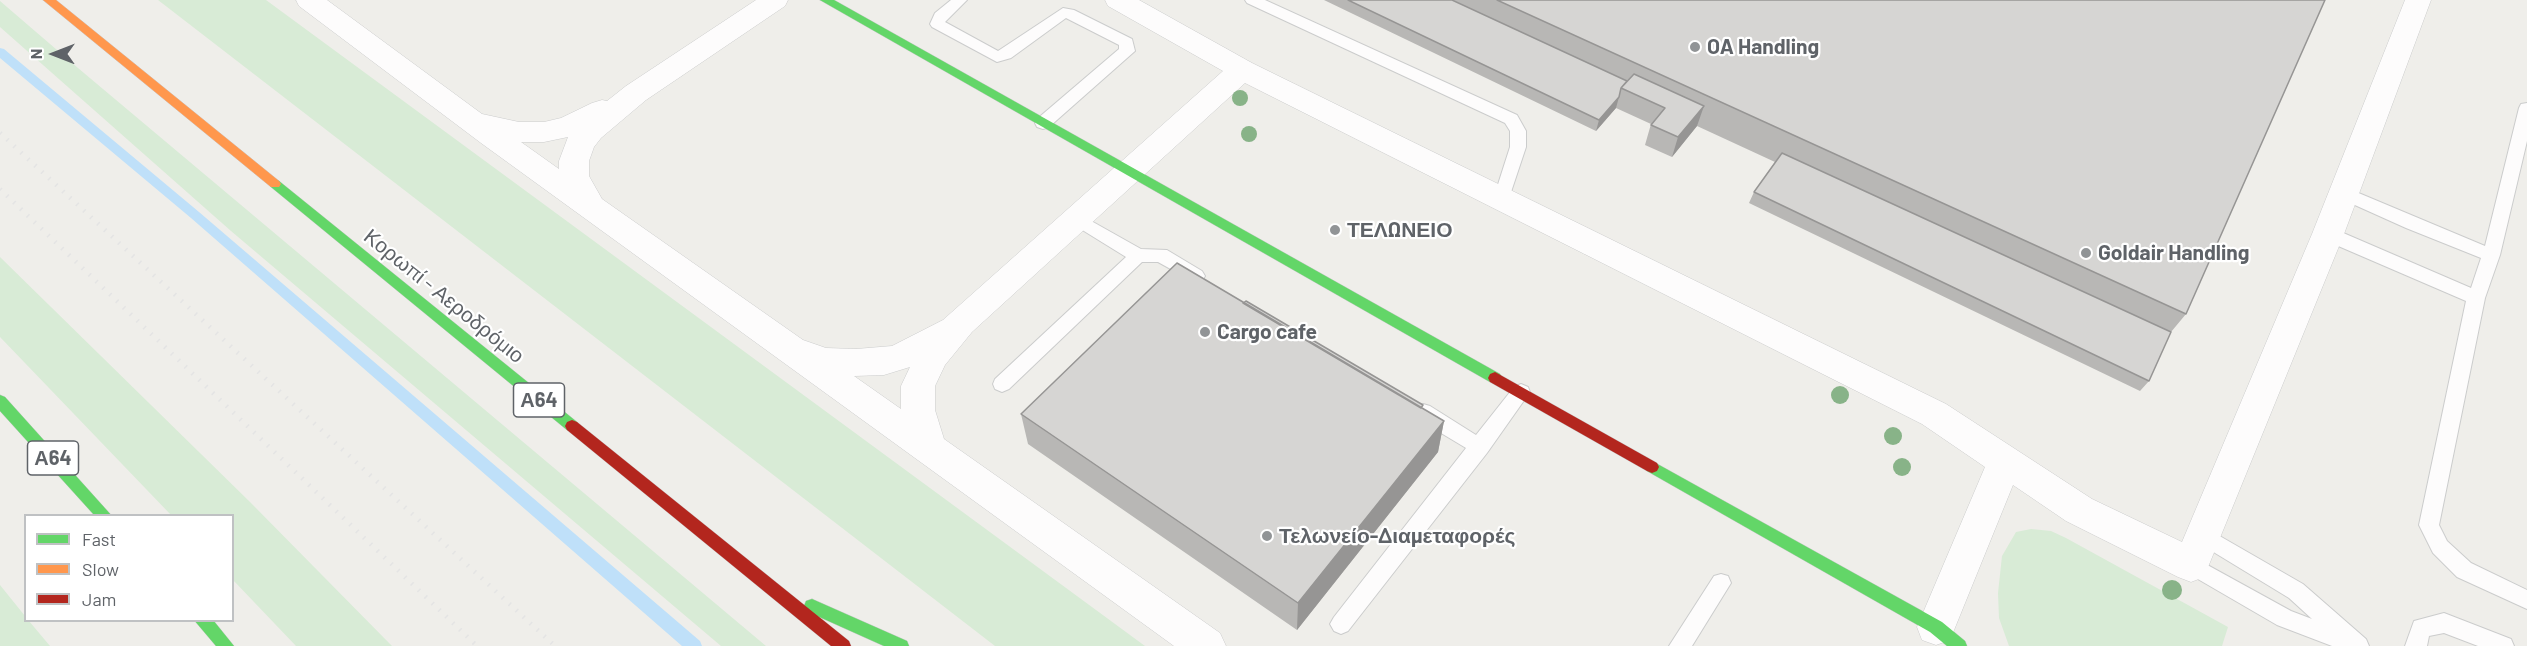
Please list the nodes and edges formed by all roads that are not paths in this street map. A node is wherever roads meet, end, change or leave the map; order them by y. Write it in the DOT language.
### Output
graph roads {
  1 [pos="49,0"];
  2 [pos="309,0"];
  3 [pos="775,0"];
  4 [pos="826,0"];
  5 [pos="960,0"];
  6 [pos="1118,0"];
  7 [pos="1252,0"];
  8 [pos="2418,0"];
  9 [pos="848,4"];
  10 [pos="1242,70"];
  11 [pos="636,93"];
  12 [pos="2527,108"];
  13 [pos="472,122"];
  14 [pos="1043,123"];
  15 [pos="1130,171"];
  16 [pos="2343,193"];
  17 [pos="1502,200"];
  18 [pos="591,208"];
  19 [pos="1077,219"];
  20 [pos="2328,234"];
  21 [pos="2491,255"];
  22 [pos="1138,256"];
  23 [pos="1210,285"];
  24 [pos="2476,298"];
  25 [pos="960,323"];
  26 [pos="781,343"];
  27 [pos="1002,384"];
  28 [pos="1521,392"];
  29 [pos="0,401"];
  30 [pos="1410,405"];
  31 [pos="1480,447"];
  32 [pos="929,449"];
  33 [pos="2005,461"];
  34 [pos="103,514"];
  35 [pos="2197,551"];
  36 [pos="1721,583"];
  37 [pos="769,586"];
  38 [pos="2527,600"];
  39 [pos="203,622"];
  40 [pos="1341,624"];
  41 [pos="1947,637"];
  42 [pos="226,646"];
  43 [pos="843,646"];
  44 [pos="901,646"];
  45 [pos="1206,646"];
  46 [pos="1680,646"];
  47 [pos="2358,646"];
  48 [pos="2416,646"];
  49 [pos="2503,646"];
  1 -- 37 [label="main road, Κορωπί - Αεροδρόμιο / Α64"];
  2 -- 13 [label="street"];
  3 -- 11 [label="street"];
  4 -- 9 [label="main road"];
  5 -- 14 [label="lane"];
  6 -- 10 [label="street"];
  7 -- 17 [label="lane"];
  8 -- 16 [label="street"];
  9 -- 14 [label="main road"];
  10 -- 15 [label="street"];
  10 -- 17 [label="street"];
  11 -- 13 [label="street"];
  11 -- 18 [label="street"];
  12 -- 21 [label="lane"];
  13 -- 18 [label="street"];
  14 -- 15 [label="main road"];
  15 -- 19 [label="street"];
  15 -- 28 [label="main road"];
  16 -- 20 [label="street"];
  16 -- 21 [label="lane"];
  17 -- 33 [label="street"];
  18 -- 26 [label="street"];
  19 -- 22 [label="lane"];
  19 -- 25 [label="street"];
  20 -- 24 [label="lane"];
  20 -- 35 [label="street"];
  21 -- 24 [label="lane"];
  22 -- 23 [label="lane"];
  22 -- 27 [label="lane"];
  24 -- 38 [label="lane"];
  25 -- 26 [label="street"];
  25 -- 32 [label="street"];
  26 -- 32 [label="street"];
  28 -- 31 [label="lane"];
  28 -- 41 [label="main road"];
  29 -- 34 [label="main road, Α64"];
  30 -- 31 [label="lane"];
  31 -- 40 [label="lane"];
  32 -- 45 [label="street"];
  33 -- 35 [label="street"];
  33 -- 41 [label="street"];
  35 -- 47 [label="lane"];
  35 -- 47 [label="lane"];
  36 -- 46 [label="lane"];
  37 -- 43 [label="main road, Κορωπί - Αεροδρόμιο / Α64"];
  37 -- 44 [label="main road"];
  39 -- 42 [label="main road"];
  48 -- 49 [label="lane"];
}
